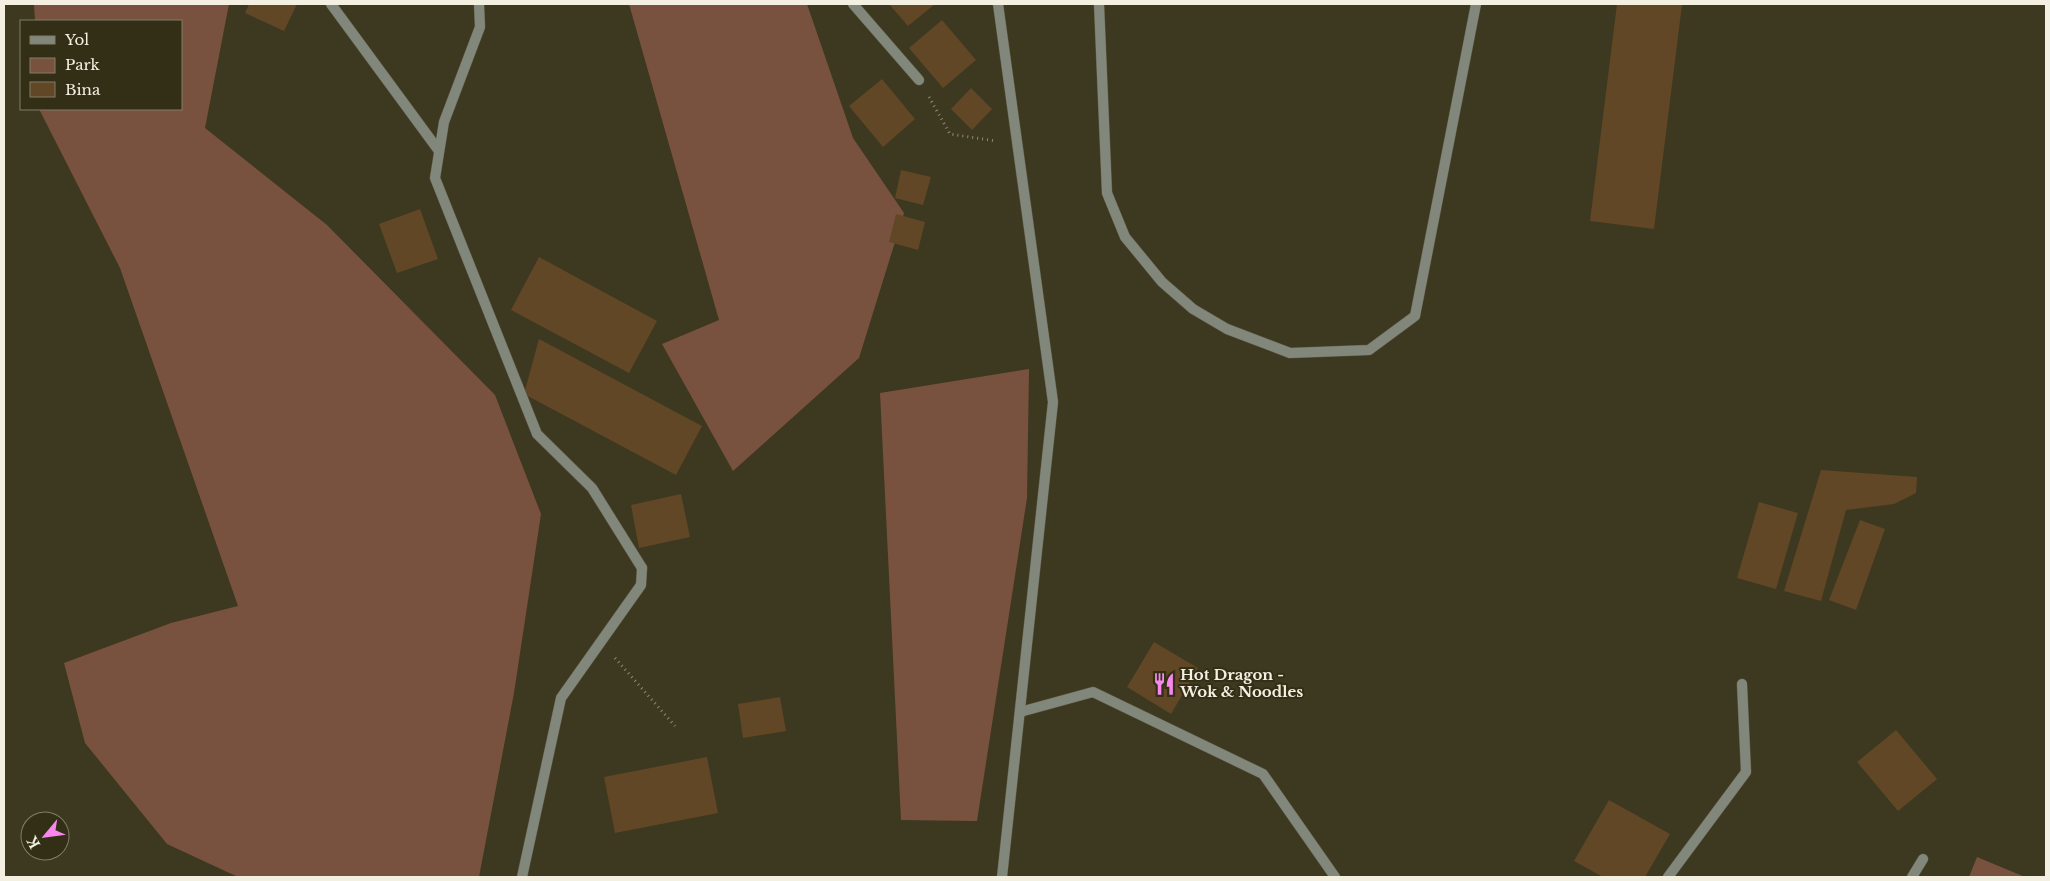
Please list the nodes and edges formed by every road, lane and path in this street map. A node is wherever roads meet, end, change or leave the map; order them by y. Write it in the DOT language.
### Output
graph roads {
  1 [pos="331,4"];
  2 [pos="479,4"];
  3 [pos="853,4"];
  4 [pos="998,4"];
  5 [pos="1099,4"];
  6 [pos="1476,4"];
  7 [pos="919,80"];
  8 [pos="1017,145"];
  9 [pos="439,151"];
  10 [pos="601,642"];
  11 [pos="1742,684"];
  12 [pos="1020,712"];
  13 [pos="675,726"];
  14 [pos="1923,859"];
  15 [pos="522,877"];
  16 [pos="1002,877"];
  17 [pos="1334,877"];
  18 [pos="1668,877"];
  19 [pos="1912,877"];
  1 -- 9 [label="street"];
  2 -- 9 [label="street"];
  3 -- 7 [label="street"];
  4 -- 8 [label="street"];
  5 -- 6 [label="street"];
  7 -- 8 [label="path"];
  8 -- 12 [label="street"];
  9 -- 10 [label="street"];
  10 -- 13 [label="path"];
  10 -- 15 [label="street"];
  11 -- 18 [label="street"];
  12 -- 16 [label="street"];
  12 -- 17 [label="street"];
  14 -- 19 [label="street"];
}
